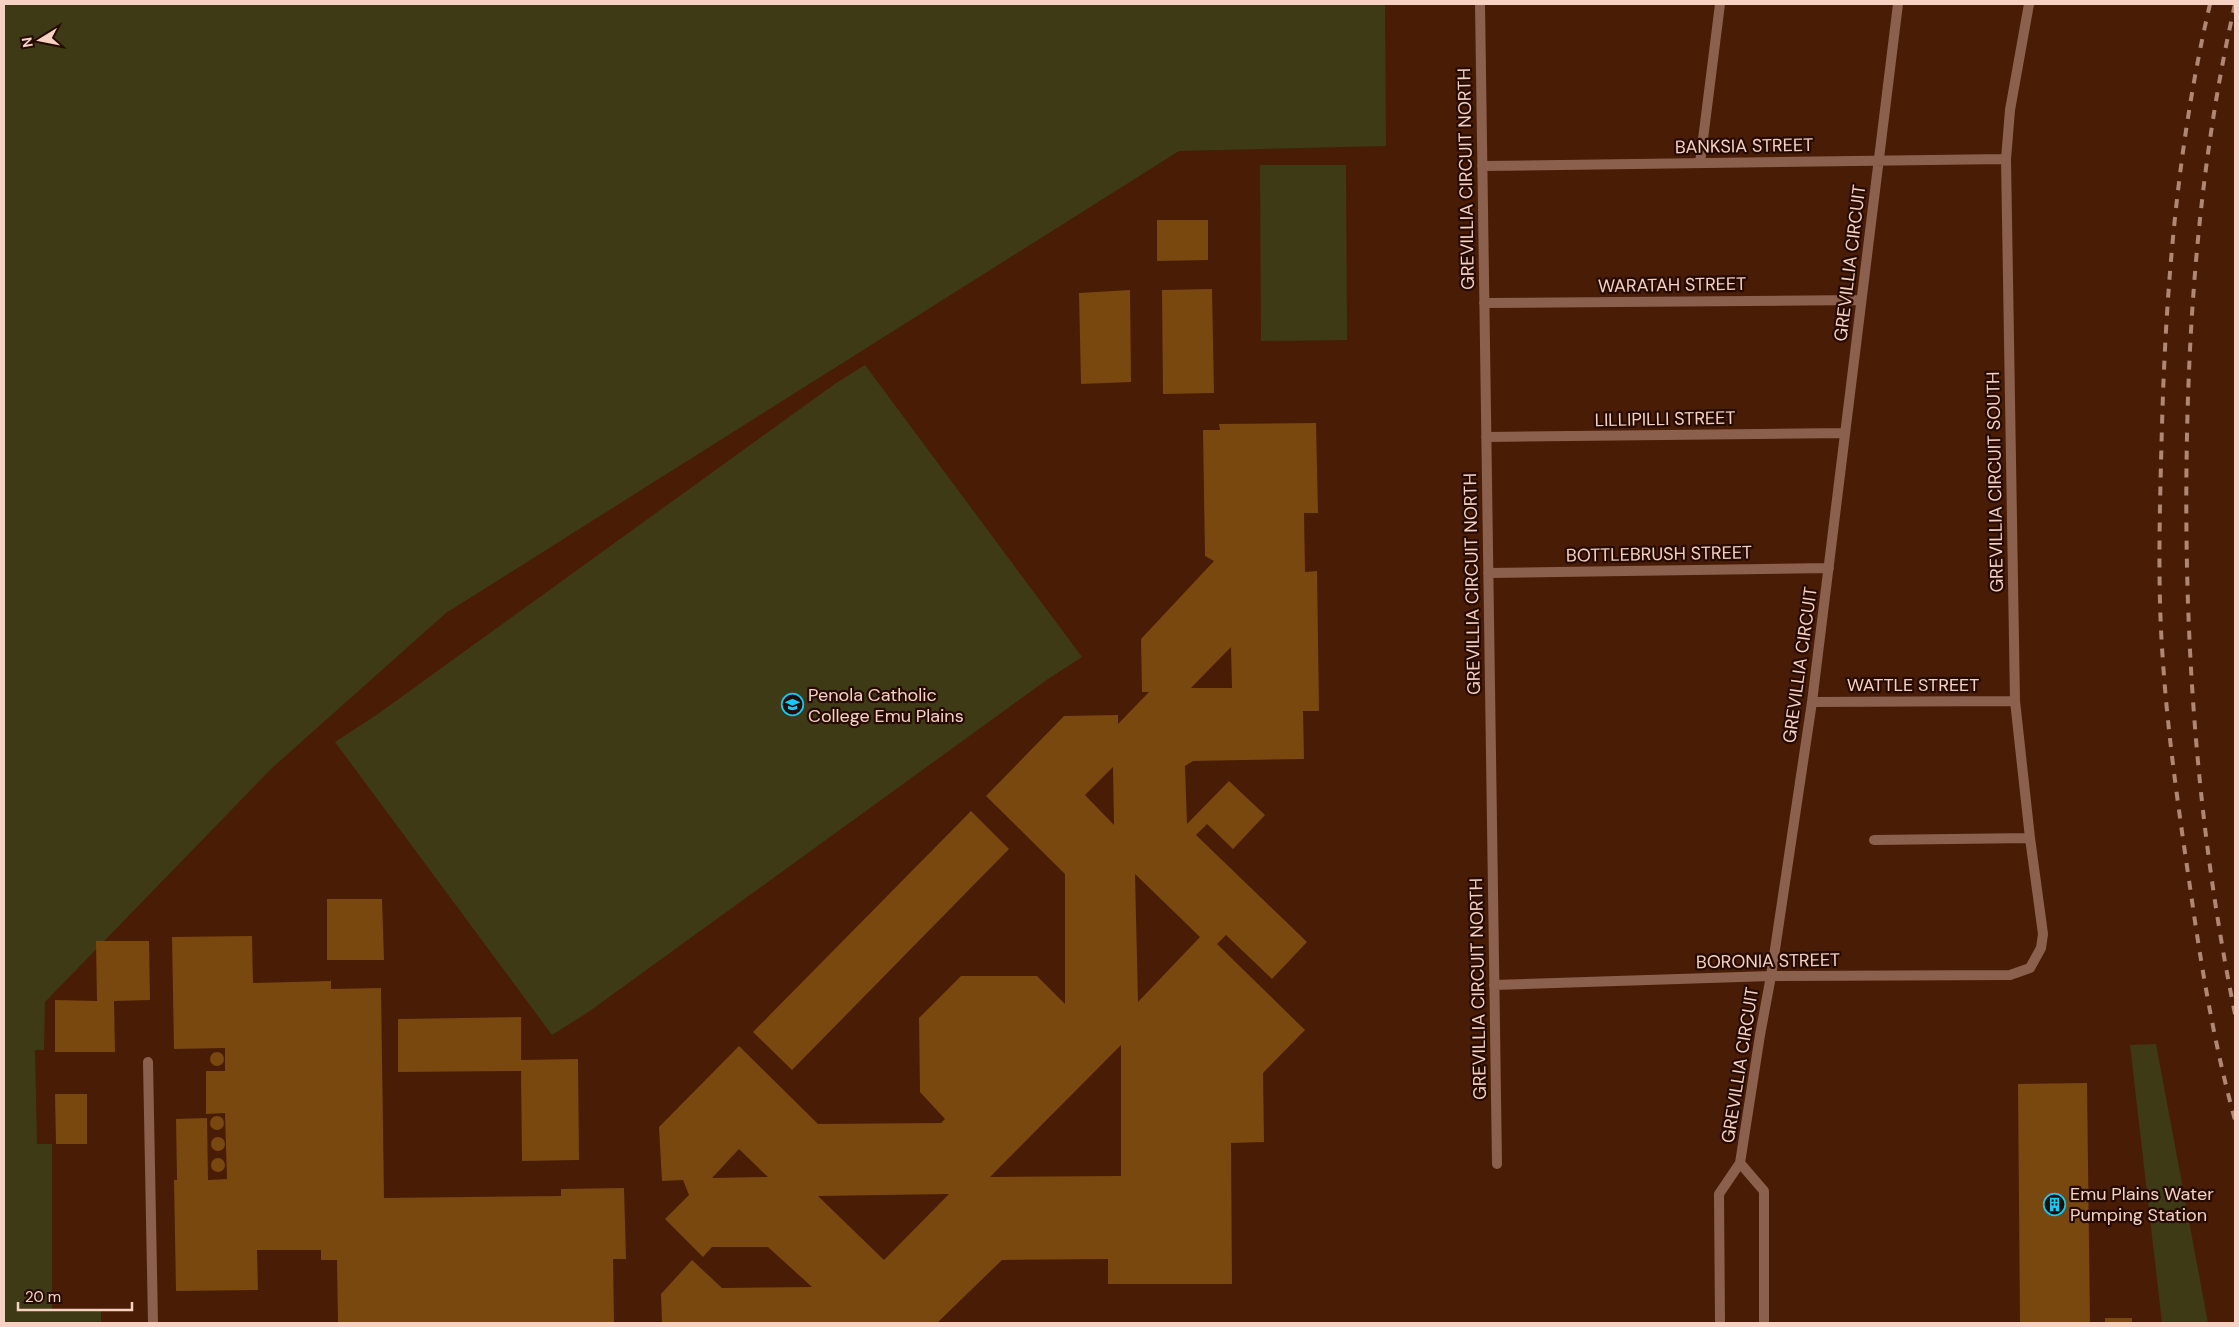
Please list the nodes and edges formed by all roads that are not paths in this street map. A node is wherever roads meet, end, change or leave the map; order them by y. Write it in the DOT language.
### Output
graph roads {
  1 [pos="1480,4"];
  2 [pos="1720,4"];
  3 [pos="1898,4"];
  4 [pos="2029,4"];
  5 [pos="2006,159"];
  6 [pos="1880,161"];
  7 [pos="1700,163"];
  8 [pos="1482,166"];
  9 [pos="1861,300"];
  10 [pos="1484,303"];
  11 [pos="1845,433"];
  12 [pos="1486,438"];
  13 [pos="1830,568"];
  14 [pos="1488,573"];
  15 [pos="2015,701"];
  16 [pos="1812,702"];
  17 [pos="2030,838"];
  18 [pos="1874,840"];
  19 [pos="2036,959"];
  20 [pos="1771,976"];
  21 [pos="1494,985"];
  22 [pos="148,1062"];
  23 [pos="1740,1163"];
  24 [pos="1497,1164"];
  25 [pos="153,1323"];
  26 [pos="1720,1323"];
  27 [pos="1764,1323"];
  1 -- 8 [label="street, GREVILLIA CIRCUIT NORTH"];
  2 -- 7 [label="street"];
  3 -- 6 [label="street, GREVILLIA CIRCUIT"];
  4 -- 5 [label="street, GREVILLIA CIRCUIT SOUTH"];
  5 -- 6 [label="street, BANKSIA STREET"];
  5 -- 15 [label="street, GREVILLIA CIRCUIT SOUTH"];
  6 -- 7 [label="street, BANKSIA STREET"];
  6 -- 9 [label="street, GREVILLIA CIRCUIT"];
  7 -- 8 [label="street, BANKSIA STREET"];
  8 -- 10 [label="street, GREVILLIA CIRCUIT NORTH"];
  9 -- 10 [label="street, WARATAH STREET"];
  9 -- 11 [label="street, GREVILLIA CIRCUIT"];
  10 -- 12 [label="street, GREVILLIA CIRCUIT NORTH"];
  11 -- 12 [label="street, LILLIPILLI STREET"];
  11 -- 13 [label="street, GREVILLIA CIRCUIT"];
  12 -- 14 [label="street, GREVILLIA CIRCUIT NORTH"];
  13 -- 14 [label="street, BOTTLEBRUSH STREET"];
  13 -- 16 [label="street, GREVILLIA CIRCUIT"];
  14 -- 21 [label="street, GREVILLIA CIRCUIT NORTH"];
  15 -- 16 [label="street, WATTLE STREET"];
  15 -- 17 [label="street, GREVILLIA CIRCUIT SOUTH"];
  16 -- 20 [label="street, GREVILLIA CIRCUIT"];
  17 -- 18 [label="street"];
  17 -- 19 [label="street, GREVILLIA CIRCUIT SOUTH"];
  19 -- 20 [label="street, BORONIA STREET"];
  20 -- 21 [label="street, BORONIA STREET"];
  20 -- 23 [label="street, GREVILLIA CIRCUIT"];
  21 -- 24 [label="street, GREVILLIA CIRCUIT NORTH"];
  22 -- 25 [label="street"];
  23 -- 26 [label="street, GREVILLIA CIRCUIT"];
  23 -- 27 [label="street"];
}
